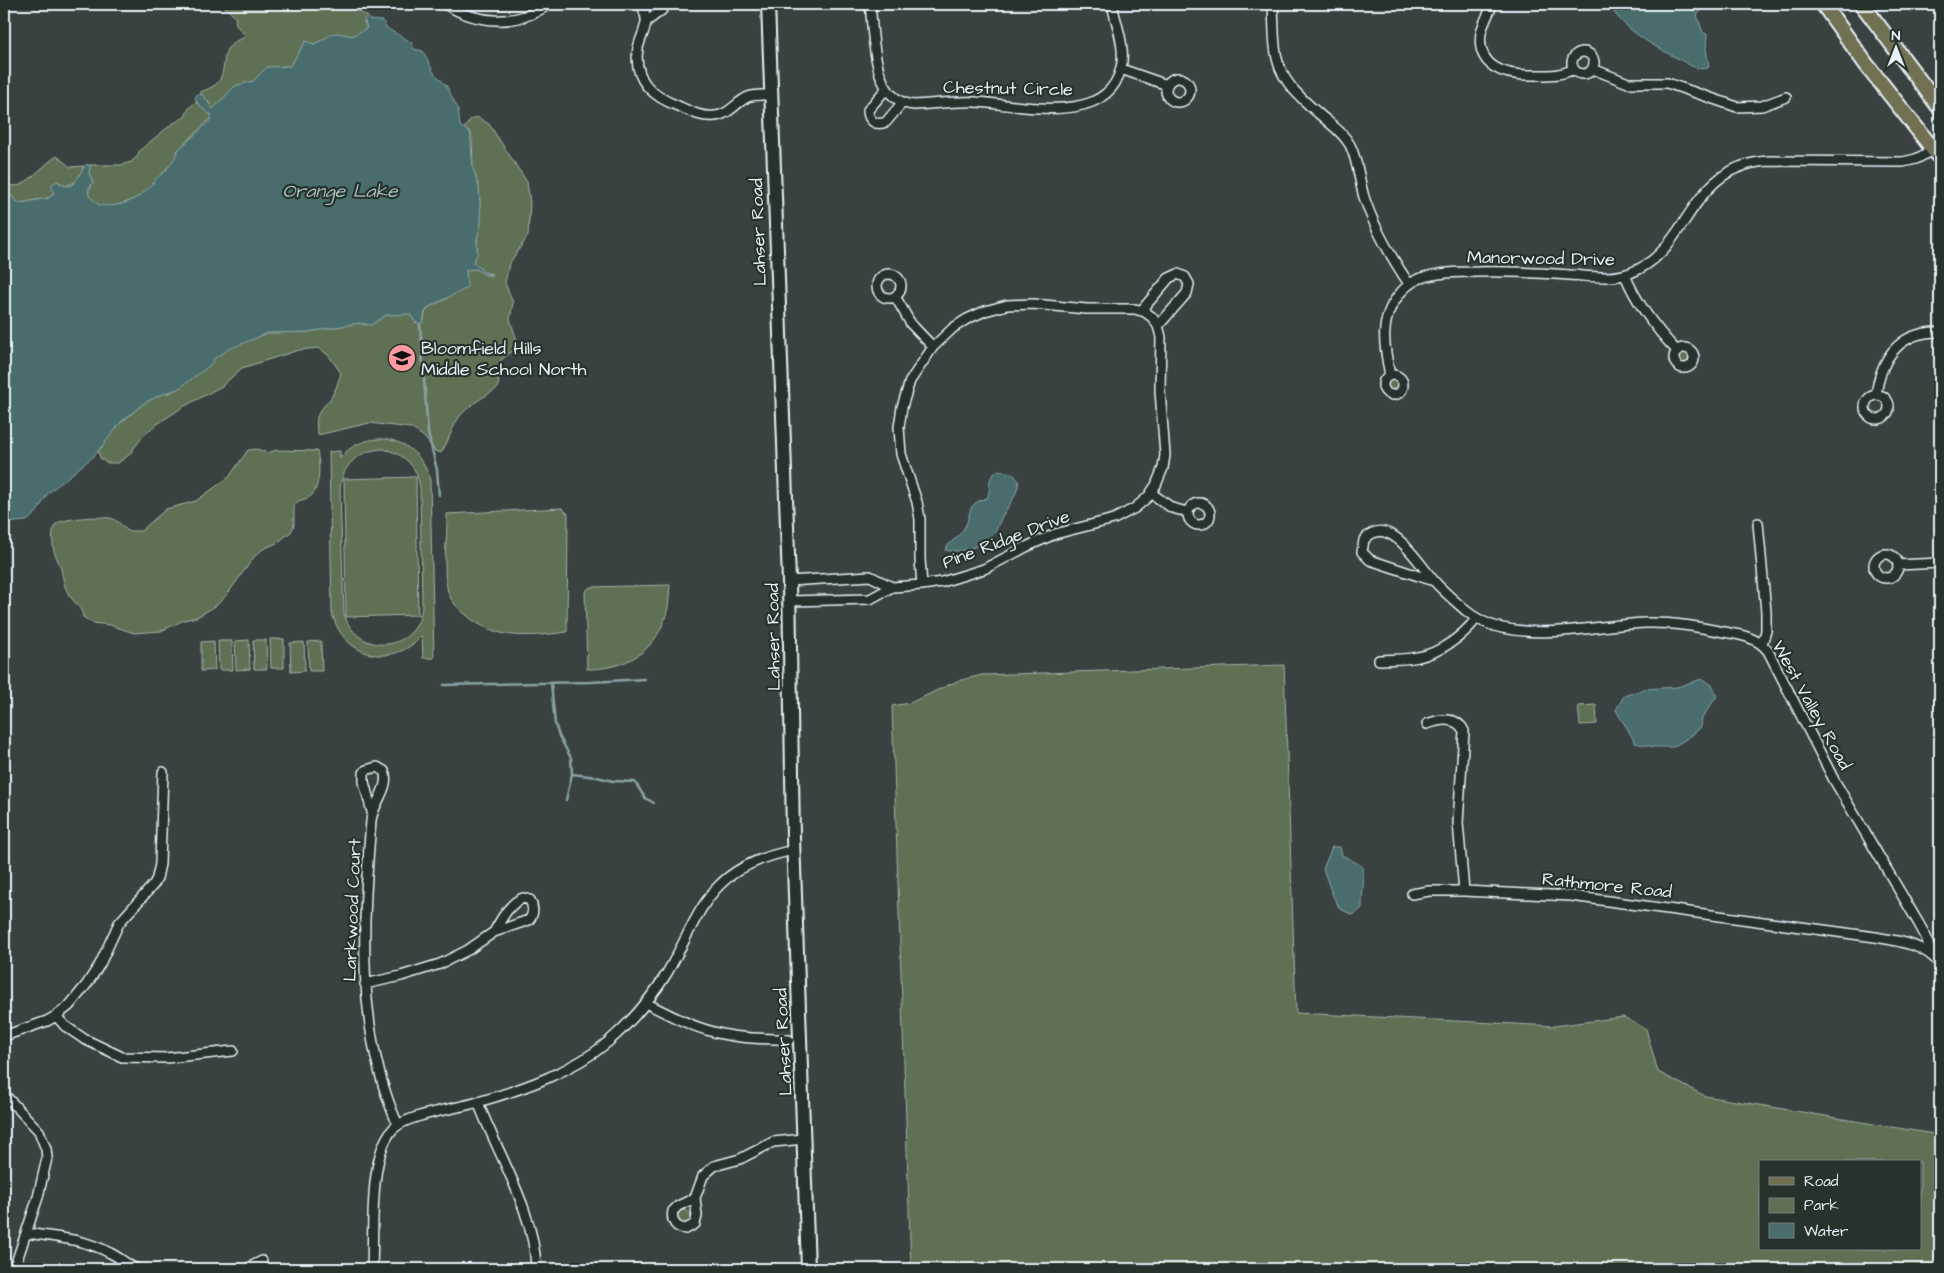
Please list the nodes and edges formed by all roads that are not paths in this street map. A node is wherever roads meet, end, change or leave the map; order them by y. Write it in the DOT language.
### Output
graph roads {
  1 [pos="445,4"];
  2 [pos="549,4"];
  3 [pos="642,4"];
  4 [pos="666,4"];
  5 [pos="768,4"];
  6 [pos="870,4"];
  7 [pos="1112,4"];
  8 [pos="1273,4"];
  9 [pos="1493,4"];
  10 [pos="1823,4"];
  11 [pos="1862,4"];
  12 [pos="646,22"];
  13 [pos="1593,68"];
  14 [pos="1121,69"];
  15 [pos="1574,69"];
  16 [pos="1167,85"];
  17 [pos="886,89"];
  18 [pos="770,95"];
  19 [pos="1786,97"];
  20 [pos="902,102"];
  21 [pos="1940,108"];
  22 [pos="1937,154"];
  23 [pos="1624,275"];
  24 [pos="1409,284"];
  25 [pos="895,296"];
  26 [pos="1141,310"];
  27 [pos="1158,326"];
  28 [pos="1940,332"];
  29 [pos="932,347"];
  30 [pos="1676,351"];
  31 [pos="1390,375"];
  32 [pos="1876,395"];
  33 [pos="1151,493"];
  34 [pos="1188,512"];
  35 [pos="1758,523"];
  36 [pos="1940,563"];
  37 [pos="1898,565"];
  38 [pos="789,581"];
  39 [pos="1434,581"];
  40 [pos="922,585"];
  41 [pos="892,587"];
  42 [pos="790,601"];
  43 [pos="1476,619"];
  44 [pos="1762,644"];
  45 [pos="1379,660"];
  46 [pos="1427,724"];
  47 [pos="163,772"];
  48 [pos="372,812"];
  49 [pos="785,852"];
  50 [pos="1464,891"];
  51 [pos="1412,894"];
  52 [pos="494,932"];
  53 [pos="1931,953"];
  54 [pos="1940,964"];
  55 [pos="365,984"];
  56 [pos="646,1003"];
  57 [pos="56,1016"];
  58 [pos="4,1036"];
  59 [pos="789,1040"];
  60 [pos="233,1051"];
  61 [pos="4,1094"];
  62 [pos="478,1102"];
  63 [pos="398,1125"];
  64 [pos="804,1139"];
  65 [pos="695,1198"];
  66 [pos="26,1233"];
  67 [pos="262,1261"];
  68 [pos="14,1269"];
  69 [pos="137,1269"];
  70 [pos="246,1269"];
  71 [pos="372,1269"];
  72 [pos="536,1269"];
  73 [pos="808,1269"];
  1 -- 2 [label="street"];
  3 -- 12 [label="street"];
  4 -- 12 [label="street"];
  5 -- 18 [label="street, Lahser Road"];
  6 -- 17 [label="street"];
  7 -- 14 [label="street"];
  8 -- 24 [label="street"];
  9 -- 15 [label="street"];
  10 -- 22 [label="main road"];
  11 -- 21 [label="main road"];
  12 -- 18 [label="street"];
  13 -- 15 [label="street"];
  13 -- 15 [label="street"];
  13 -- 19 [label="street"];
  14 -- 16 [label="street"];
  14 -- 20 [label="street, Chestnut Circle"];
  17 -- 20 [label="street"];
  17 -- 20 [label="street"];
  18 -- 38 [label="street, Lahser Road"];
  22 -- 23 [label="street, Manorwood Drive"];
  23 -- 24 [label="street, Manorwood Drive"];
  23 -- 30 [label="street"];
  24 -- 31 [label="street, Manorwood Drive"];
  25 -- 29 [label="street"];
  26 -- 27 [label="street"];
  26 -- 27 [label="street"];
  26 -- 29 [label="street, Pine Ridge Drive"];
  27 -- 33 [label="street, Pine Ridge Drive"];
  28 -- 32 [label="street"];
  29 -- 40 [label="street, Pine Ridge Drive"];
  33 -- 34 [label="street"];
  33 -- 40 [label="street, Pine Ridge Drive"];
  35 -- 44 [label="street"];
  36 -- 37 [label="street"];
  38 -- 41 [label="street, Pine Ridge Drive"];
  38 -- 42 [label="street, Lahser Road"];
  39 -- 39 [label="street, West Valley Road"];
  39 -- 43 [label="street, West Valley Road"];
  40 -- 41 [label="street, Pine Ridge Drive"];
  41 -- 42 [label="street, Pine Ridge Drive"];
  42 -- 64 [label="street, Lahser Road"];
  43 -- 44 [label="street, West Valley Road"];
  43 -- 45 [label="street"];
  44 -- 53 [label="street, West Valley Road"];
  46 -- 50 [label="street"];
  47 -- 57 [label="street"];
  48 -- 55 [label="street, Larkwood Court"];
  49 -- 56 [label="street"];
  50 -- 51 [label="street, Rathmore Road"];
  50 -- 53 [label="street, Rathmore Road"];
  52 -- 52 [label="street"];
  52 -- 55 [label="street"];
  53 -- 54 [label="street, Rathmore Road"];
  55 -- 63 [label="street, Larkwood Court"];
  56 -- 59 [label="street"];
  56 -- 62 [label="street"];
  57 -- 58 [label="street"];
  57 -- 60 [label="street"];
  61 -- 66 [label="street"];
  62 -- 63 [label="street"];
  62 -- 72 [label="street"];
  63 -- 71 [label="street"];
  64 -- 65 [label="street"];
  64 -- 73 [label="street, Lahser Road"];
  66 -- 68 [label="street"];
  66 -- 69 [label="street"];
  67 -- 70 [label="street"];
}
